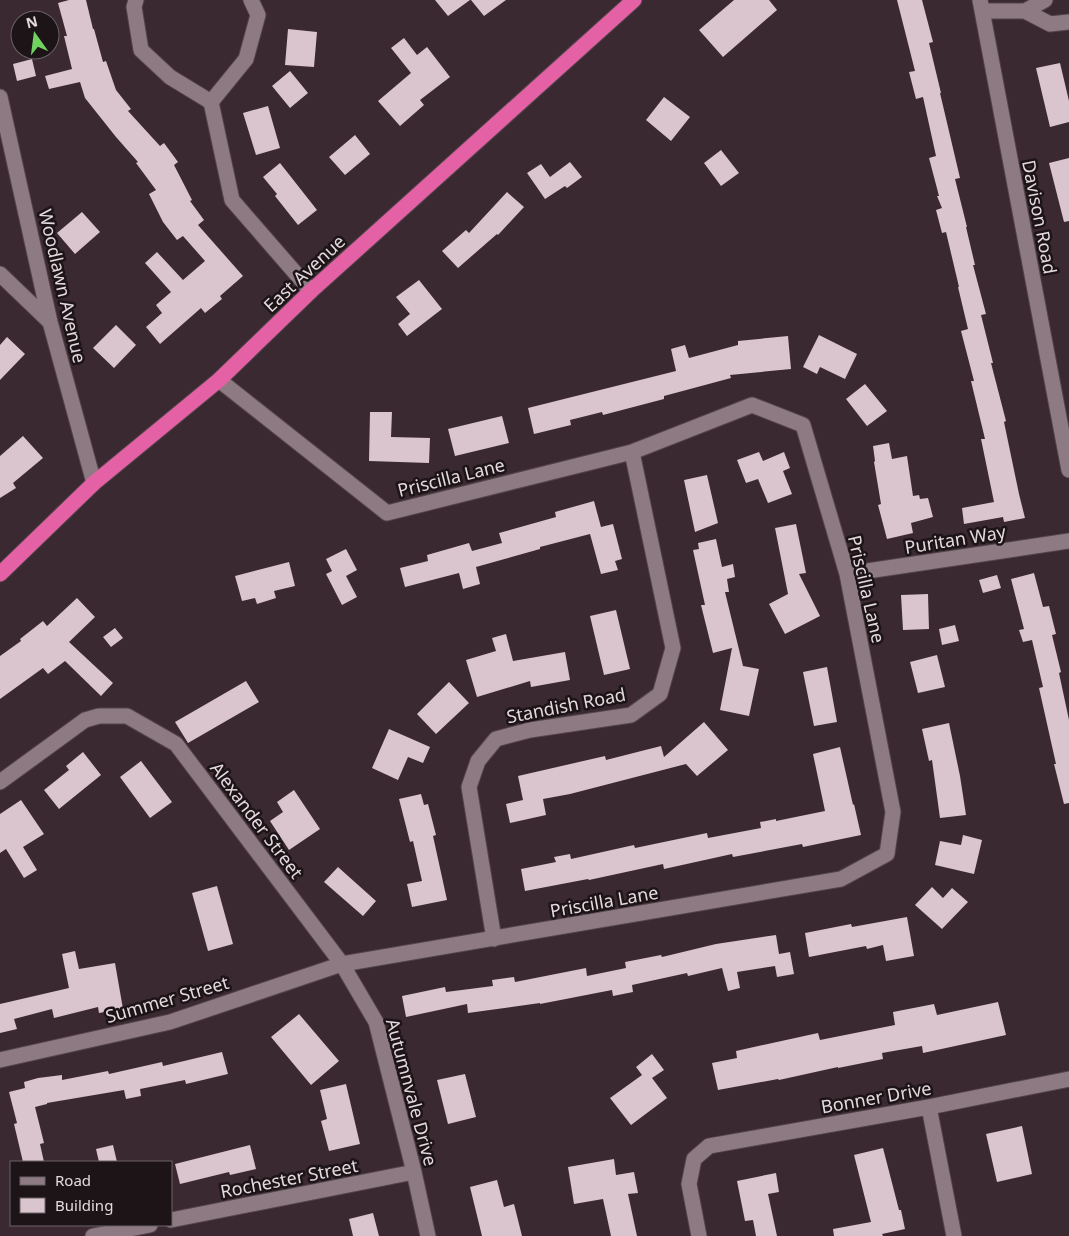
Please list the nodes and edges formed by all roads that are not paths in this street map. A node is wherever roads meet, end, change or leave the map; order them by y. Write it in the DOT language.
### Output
graph roads {
  1 [pos="136,0"];
  2 [pos="251,0"];
  3 [pos="634,0"];
  4 [pos="1045,0"];
  5 [pos="981,6"];
  6 [pos="1024,10"];
  7 [pos="1069,22"];
  8 [pos="0,97"];
  9 [pos="211,102"];
  10 [pos="0,274"];
  11 [pos="311,291"];
  12 [pos="50,322"];
  13 [pos="219,380"];
  14 [pos="632,452"];
  15 [pos="1069,470"];
  16 [pos="94,483"];
  17 [pos="1069,541"];
  18 [pos="0,574"];
  19 [pos="848,574"];
  20 [pos="2,777"];
  21 [pos="494,939"];
  22 [pos="342,964"];
  23 [pos="0,1060"];
  24 [pos="1069,1079"];
  25 [pos="929,1106"];
  26 [pos="414,1172"];
  27 [pos="172,1220"];
  28 [pos="145,1226"];
  29 [pos="93,1236"];
  30 [pos="428,1236"];
  31 [pos="699,1236"];
  32 [pos="954,1236"];
  1 -- 9 [label="street"];
  2 -- 9 [label="street"];
  3 -- 11 [label="highway, East Avenue"];
  4 -- 6 [label="street"];
  5 -- 6 [label="street"];
  5 -- 15 [label="street, Davison Road"];
  6 -- 7 [label="street"];
  8 -- 12 [label="street, Woodlawn Avenue"];
  9 -- 11 [label="street"];
  10 -- 12 [label="street"];
  11 -- 13 [label="highway, East Avenue"];
  12 -- 16 [label="street, Woodlawn Avenue"];
  13 -- 14 [label="street, Priscilla Lane"];
  13 -- 16 [label="highway, East Avenue"];
  14 -- 19 [label="street, Priscilla Lane"];
  14 -- 21 [label="street, Standish Road"];
  16 -- 18 [label="highway, East Avenue"];
  17 -- 19 [label="street, Puritan Way"];
  19 -- 21 [label="street, Priscilla Lane"];
  20 -- 22 [label="street, Alexander Street"];
  21 -- 22 [label="street, Priscilla Lane"];
  22 -- 23 [label="street, Summer Street"];
  22 -- 26 [label="street, Autumnvale Drive"];
  24 -- 25 [label="street, Bonner Drive"];
  25 -- 31 [label="street, Bonner Drive"];
  25 -- 32 [label="street"];
  26 -- 27 [label="street, Rochester Street"];
  26 -- 30 [label="street, Autumnvale Drive"];
  28 -- 29 [label="street"];
}
